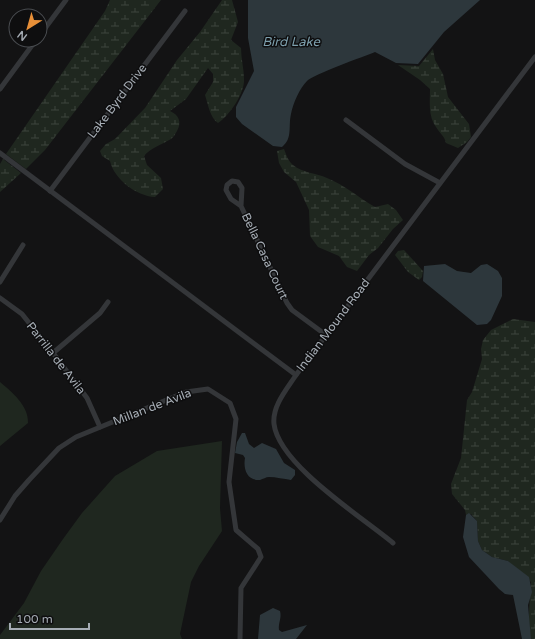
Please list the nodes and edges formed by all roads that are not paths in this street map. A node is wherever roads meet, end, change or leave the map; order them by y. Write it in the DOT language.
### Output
graph roads {
  1 [pos="66,0"];
  2 [pos="184,11"];
  3 [pos="48,24"];
  4 [pos="30,48"];
  5 [pos="535,57"];
  6 [pos="0,89"];
  7 [pos="346,120"];
  8 [pos="0,154"];
  9 [pos="440,183"];
  10 [pos="50,191"];
  11 [pos="241,206"];
  12 [pos="23,245"];
  13 [pos="0,282"];
  14 [pos="0,298"];
  15 [pos="108,302"];
  16 [pos="326,335"];
  17 [pos="53,353"];
  18 [pos="296,375"];
  19 [pos="100,427"];
  20 [pos="0,520"];
  21 [pos="393,543"];
  22 [pos="240,639"];
  1 -- 3 [label="street"];
  2 -- 10 [label="street, Lake Byrd Drive"];
  4 -- 6 [label="street"];
  5 -- 9 [label="street, Indian Mound Road"];
  7 -- 9 [label="street"];
  8 -- 10 [label="street, Indian Mound Road"];
  9 -- 16 [label="street, Indian Mound Road"];
  10 -- 18 [label="street, Indian Mound Road"];
  11 -- 11 [label="street, Bella Casa Court"];
  11 -- 16 [label="street, Bella Casa Court"];
  12 -- 13 [label="street"];
  14 -- 17 [label="street, Parrilla de Avila"];
  15 -- 17 [label="street"];
  16 -- 18 [label="street, Indian Mound Road"];
  17 -- 19 [label="street, Parrilla de Avila"];
  18 -- 21 [label="street"];
  19 -- 20 [label="street, Millan de Avila"];
  19 -- 22 [label="street, Millan de Avila"];
}
